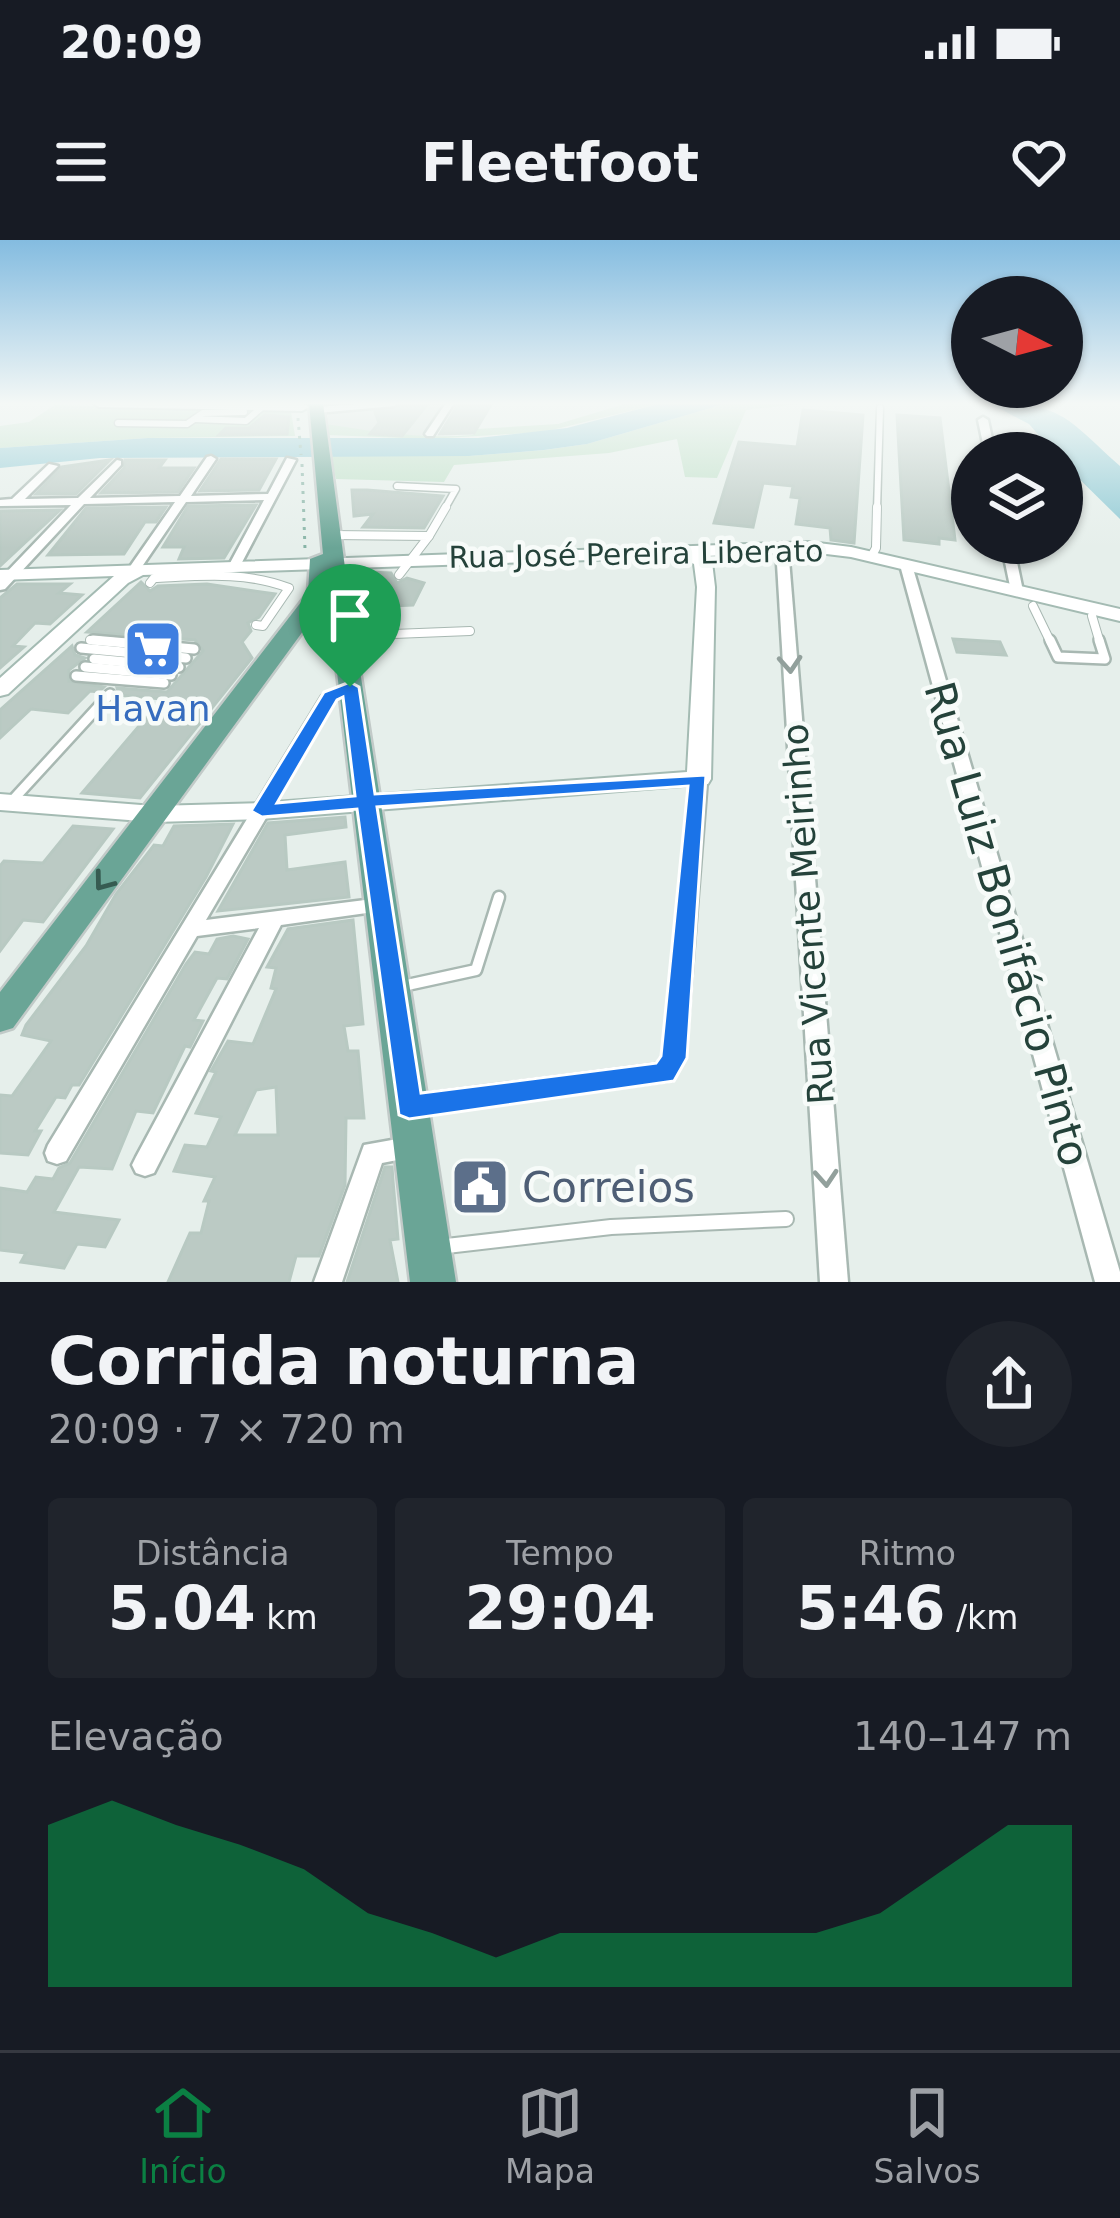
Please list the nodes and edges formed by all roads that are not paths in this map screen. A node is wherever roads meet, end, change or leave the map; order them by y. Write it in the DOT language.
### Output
graph roads {
  1 [pos="306,452"];
  2 [pos="879,452"];
  3 [pos="211,459"];
  4 [pos="117,463"];
  5 [pos="306,464"];
  6 [pos="53,466"];
  7 [pos="398,486"];
  8 [pos="272,497"];
  9 [pos="185,499"];
  10 [pos="82,502"];
  11 [pos="0,503"];
  12 [pos="15,503"];
  13 [pos="332,535"];
  14 [pos="429,536"];
  15 [pos="782,547"];
  16 [pos="711,555"];
  17 [pos="871,557"];
  18 [pos="320,558"];
  19 [pos="416,558"];
  20 [pos="1011,564"];
  21 [pos="245,565"];
  22 [pos="906,565"];
  23 [pos="133,573"];
  24 [pos="399,575"];
  25 [pos="211,577"];
  26 [pos="5,579"];
  27 [pos="374,590"];
  28 [pos="1016,591"];
  29 [pos="338,597"];
  30 [pos="1033,606"];
  31 [pos="1120,615"];
  32 [pos="1092,616"];
  33 [pos="284,619"];
  34 [pos="256,626"];
  35 [pos="470,632"];
  36 [pos="343,636"];
  37 [pos="90,640"];
  38 [pos="81,649"];
  39 [pos="194,649"];
  40 [pos="94,659"];
  41 [pos="85,667"];
  42 [pos="175,671"];
  43 [pos="76,676"];
  44 [pos="350,687"];
  45 [pos="4,690"];
  46 [pos="110,694"];
  47 [pos="699,779"];
  48 [pos="366,801"];
  49 [pos="3,806"];
  50 [pos="262,811"];
  51 [pos="154,814"];
  52 [pos="499,897"];
  53 [pos="381,904"];
  54 [pos="273,921"];
  55 [pos="189,930"];
  56 [pos="392,988"];
  57 [pos="0,1018"];
  58 [pos="409,1106"];
  59 [pos="414,1147"];
  60 [pos="56,1153"];
  61 [pos="145,1165"];
  62 [pos="785,1219"];
  63 [pos="430,1265"];
  64 [pos="328,1282"];
  65 [pos="833,1282"];
  66 [pos="1109,1282"];
  1 -- 5 [label="main road"];
  2 -- 17 [label="lane"];
  3 -- 9 [label="street"];
  4 -- 10 [label="street"];
  5 -- 8 [label="street"];
  5 -- 13 [label="main road"];
  5 -- 18 [label="main road"];
  6 -- 12 [label="street"];
  7 -- 14 [label="lane"];
  8 -- 9 [label="street"];
  8 -- 21 [label="street"];
  9 -- 10 [label="street"];
  9 -- 23 [label="street"];
  10 -- 12 [label="street"];
  10 -- 26 [label="street"];
  11 -- 12 [label="street"];
  13 -- 14 [label="lane"];
  13 -- 18 [label="main road"];
  14 -- 19 [label="lane"];
  15 -- 16 [label="main road, Rua José Pereira Liberato"];
  15 -- 17 [label="main road, Rua José Pereira Liberato"];
  15 -- 65 [label="street, Rua Vicente Meirinho, one-way"];
  16 -- 19 [label="main road, Rua José Pereira Liberato"];
  16 -- 47 [label="main road"];
  17 -- 22 [label="main road, Rua José Pereira Liberato"];
  18 -- 19 [label="main road, Rua José Pereira Liberato"];
  18 -- 21 [label="main road, Rua José Pereira Liberato"];
  18 -- 29 [label="main road"];
  18 -- 33 [label="main road"];
  19 -- 24 [label="lane"];
  20 -- 28 [label="street"];
  21 -- 23 [label="main road, Rua José Pereira Liberato"];
  21 -- 25 [label="lane"];
  22 -- 28 [label="main road, Rua José Pereira Liberato"];
  22 -- 66 [label="street, Rua Luiz Bonifácio Pinto"];
  23 -- 25 [label="lane"];
  23 -- 26 [label="main road, Rua José Pereira Liberato"];
  23 -- 45 [label="main road"];
  25 -- 33 [label="lane"];
  27 -- 29 [label="lane"];
  28 -- 31 [label="main road, Rua José Pereira Liberato"];
  29 -- 36 [label="main road"];
  30 -- 32 [label="lane"];
  33 -- 34 [label="lane"];
  33 -- 51 [label="main road"];
  35 -- 36 [label="lane"];
  36 -- 44 [label="main road"];
  37 -- 39 [label="lane"];
  38 -- 42 [label="lane"];
  40 -- 42 [label="lane"];
  41 -- 42 [label="lane"];
  42 -- 43 [label="lane"];
  44 -- 48 [label="main road"];
  44 -- 50 [label="street"];
  46 -- 49 [label="lane"];
  47 -- 48 [label="main road"];
  47 -- 58 [label="street"];
  48 -- 50 [label="main road"];
  48 -- 53 [label="main road"];
  49 -- 51 [label="main road"];
  50 -- 51 [label="main road"];
  50 -- 55 [label="street"];
  51 -- 57 [label="main road, one-way"];
  52 -- 56 [label="lane"];
  53 -- 54 [label="street"];
  53 -- 56 [label="main road"];
  54 -- 55 [label="street"];
  54 -- 61 [label="street"];
  55 -- 60 [label="street"];
  56 -- 58 [label="main road"];
  58 -- 59 [label="main road"];
  59 -- 63 [label="main road"];
  59 -- 64 [label="street"];
  62 -- 63 [label="lane"];
}
